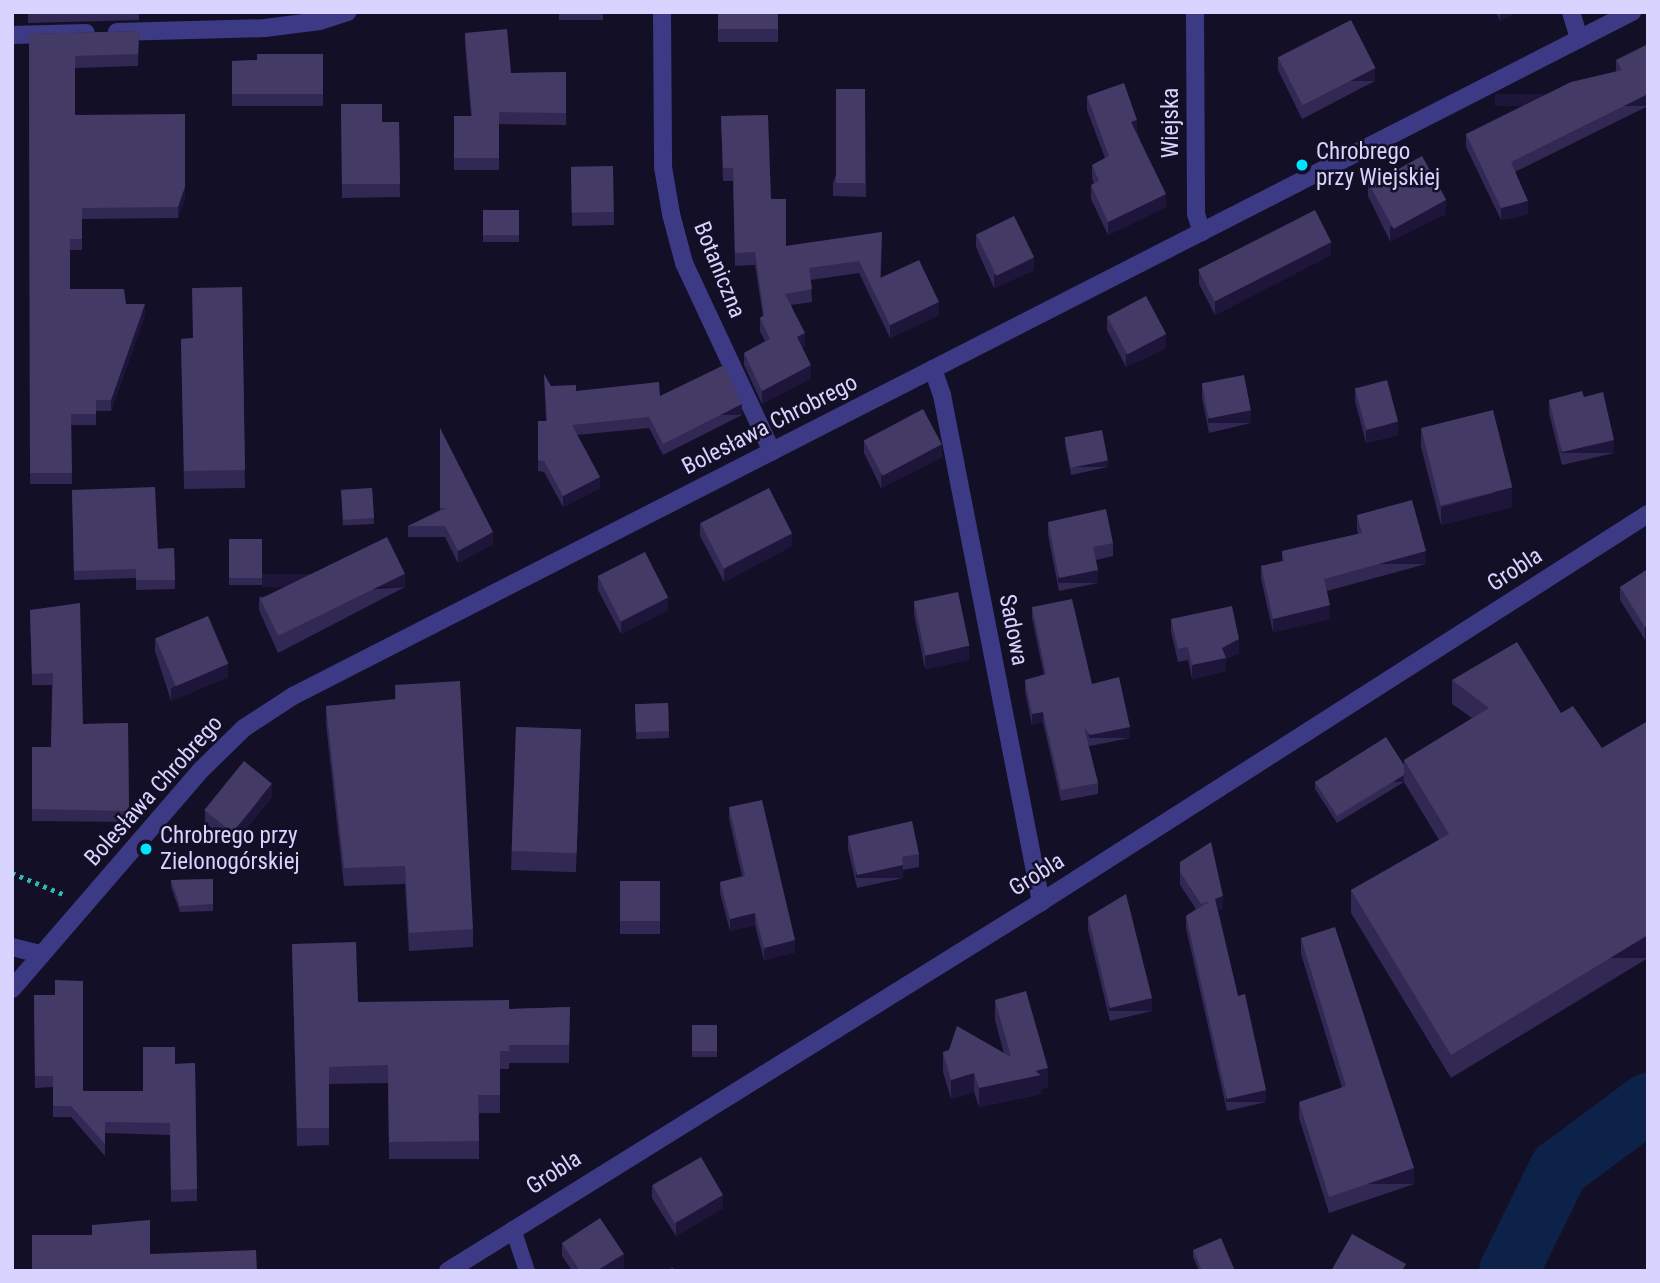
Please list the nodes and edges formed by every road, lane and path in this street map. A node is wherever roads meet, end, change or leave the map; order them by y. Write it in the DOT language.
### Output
graph roads {
  1 [pos="348,12"];
  2 [pos="662,12"];
  3 [pos="1195,12"];
  4 [pos="1571,12"];
  5 [pos="1632,12"];
  6 [pos="12,35"];
  7 [pos="1579,39"];
  8 [pos="1202,232"];
  9 [pos="933,369"];
  10 [pos="772,452"];
  11 [pos="1648,514"];
  12 [pos="1041,902"];
  13 [pos="12,947"];
  14 [pos="41,954"];
  15 [pos="12,989"];
  16 [pos="513,1229"];
  17 [pos="447,1271"];
  18 [pos="527,1271"];
  1 -- 6 [label="street"];
  2 -- 10 [label="street, Botaniczna"];
  3 -- 8 [label="street, Wiejska"];
  4 -- 7 [label="street"];
  5 -- 7 [label="street, Bolesława Chrobrego"];
  7 -- 8 [label="street, Bolesława Chrobrego"];
  8 -- 9 [label="street, Bolesława Chrobrego"];
  9 -- 10 [label="street, Bolesława Chrobrego"];
  9 -- 12 [label="street, Sadowa"];
  10 -- 14 [label="street, Bolesława Chrobrego"];
  11 -- 12 [label="street, Grobla"];
  12 -- 16 [label="street, Grobla"];
  13 -- 14 [label="street"];
  14 -- 15 [label="street, Bolesława Chrobrego"];
  16 -- 17 [label="street, Grobla"];
  16 -- 18 [label="lane"];
}
